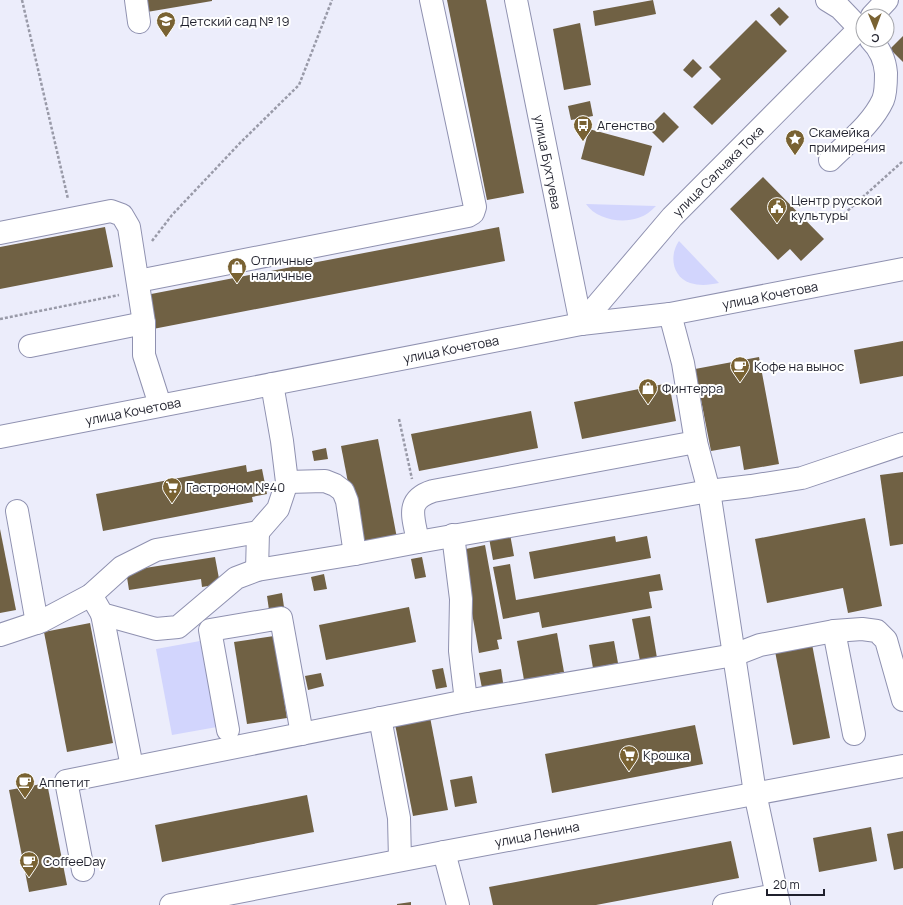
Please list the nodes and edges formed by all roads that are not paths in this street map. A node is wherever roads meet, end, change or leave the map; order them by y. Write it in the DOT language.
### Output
graph roads {
  1 [pos="136,0"];
  2 [pos="431,0"];
  3 [pos="516,0"];
  4 [pos="827,0"];
  5 [pos="888,0"];
  6 [pos="882,8"];
  7 [pos="855,20"];
  8 [pos="139,22"];
  9 [pos="855,39"];
  10 [pos="878,48"];
  11 [pos="830,160"];
  12 [pos="0,233"];
  13 [pos="903,269"];
  14 [pos="137,278"];
  15 [pos="670,314"];
  16 [pos="144,323"];
  17 [pos="581,324"];
  18 [pos="30,346"];
  19 [pos="272,384"];
  20 [pos="160,405"];
  21 [pos="0,437"];
  22 [pos="696,442"];
  23 [pos="903,444"];
  24 [pos="287,482"];
  25 [pos="708,491"];
  26 [pos="16,511"];
  27 [pos="258,532"];
  28 [pos="453,535"];
  29 [pos="418,542"];
  30 [pos="355,554"];
  31 [pos="258,570"];
  32 [pos="92,594"];
  33 [pos="102,614"];
  34 [pos="37,623"];
  35 [pos="834,631"];
  36 [pos="0,634"];
  37 [pos="734,655"];
  38 [pos="899,671"];
  39 [pos="903,700"];
  40 [pos="466,701"];
  41 [pos="380,718"];
  42 [pos="228,730"];
  43 [pos="302,734"];
  44 [pos="854,734"];
  45 [pos="903,766"];
  46 [pos="132,767"];
  47 [pos="755,793"];
  48 [pos="444,852"];
  49 [pos="400,860"];
  50 [pos="83,870"];
  51 [pos="778,900"];
  52 [pos="171,905"];
  53 [pos="458,905"];
  54 [pos="724,905"];
  1 -- 8 [label="street"];
  2 -- 14 [label="street"];
  3 -- 17 [label="street, улица Бухтуева"];
  4 -- 7 [label="street"];
  5 -- 6 [label="street, улица Салчака Тока"];
  9 -- 17 [label="street, улица Салчака Тока"];
  10 -- 11 [label="street"];
  12 -- 14 [label="street"];
  13 -- 15 [label="street, улица Кочетова"];
  14 -- 16 [label="street"];
  15 -- 17 [label="street, улица Кочетова"];
  15 -- 22 [label="street"];
  16 -- 18 [label="street"];
  16 -- 20 [label="street"];
  17 -- 19 [label="street, улица Кочетова"];
  19 -- 20 [label="street, улица Кочетова"];
  19 -- 24 [label="street"];
  20 -- 21 [label="street, улица Кочетова"];
  22 -- 25 [label="street"];
  22 -- 29 [label="street"];
  23 -- 25 [label="street"];
  24 -- 27 [label="street"];
  24 -- 30 [label="street"];
  25 -- 28 [label="street"];
  25 -- 37 [label="street"];
  26 -- 34 [label="street"];
  27 -- 31 [label="street"];
  27 -- 32 [label="street"];
  28 -- 29 [label="street"];
  28 -- 40 [label="street"];
  29 -- 30 [label="street"];
  30 -- 31 [label="street"];
  31 -- 33 [label="street"];
  32 -- 33 [label="street"];
  32 -- 34 [label="street"];
  33 -- 46 [label="street"];
  34 -- 36 [label="street"];
  35 -- 37 [label="street"];
  35 -- 38 [label="street"];
  35 -- 44 [label="street"];
  37 -- 40 [label="street"];
  37 -- 47 [label="street"];
  38 -- 39 [label="street"];
  40 -- 41 [label="street"];
  41 -- 43 [label="street"];
  41 -- 49 [label="street"];
  42 -- 43 [label="street"];
  43 -- 46 [label="street"];
  45 -- 47 [label="street, улица Ленина"];
  46 -- 50 [label="street"];
  47 -- 48 [label="street, улица Ленина"];
  47 -- 51 [label="street"];
  48 -- 49 [label="street, улица Ленина"];
  48 -- 53 [label="street"];
  49 -- 52 [label="street, улица Ленина"];
  51 -- 54 [label="street"];
}
